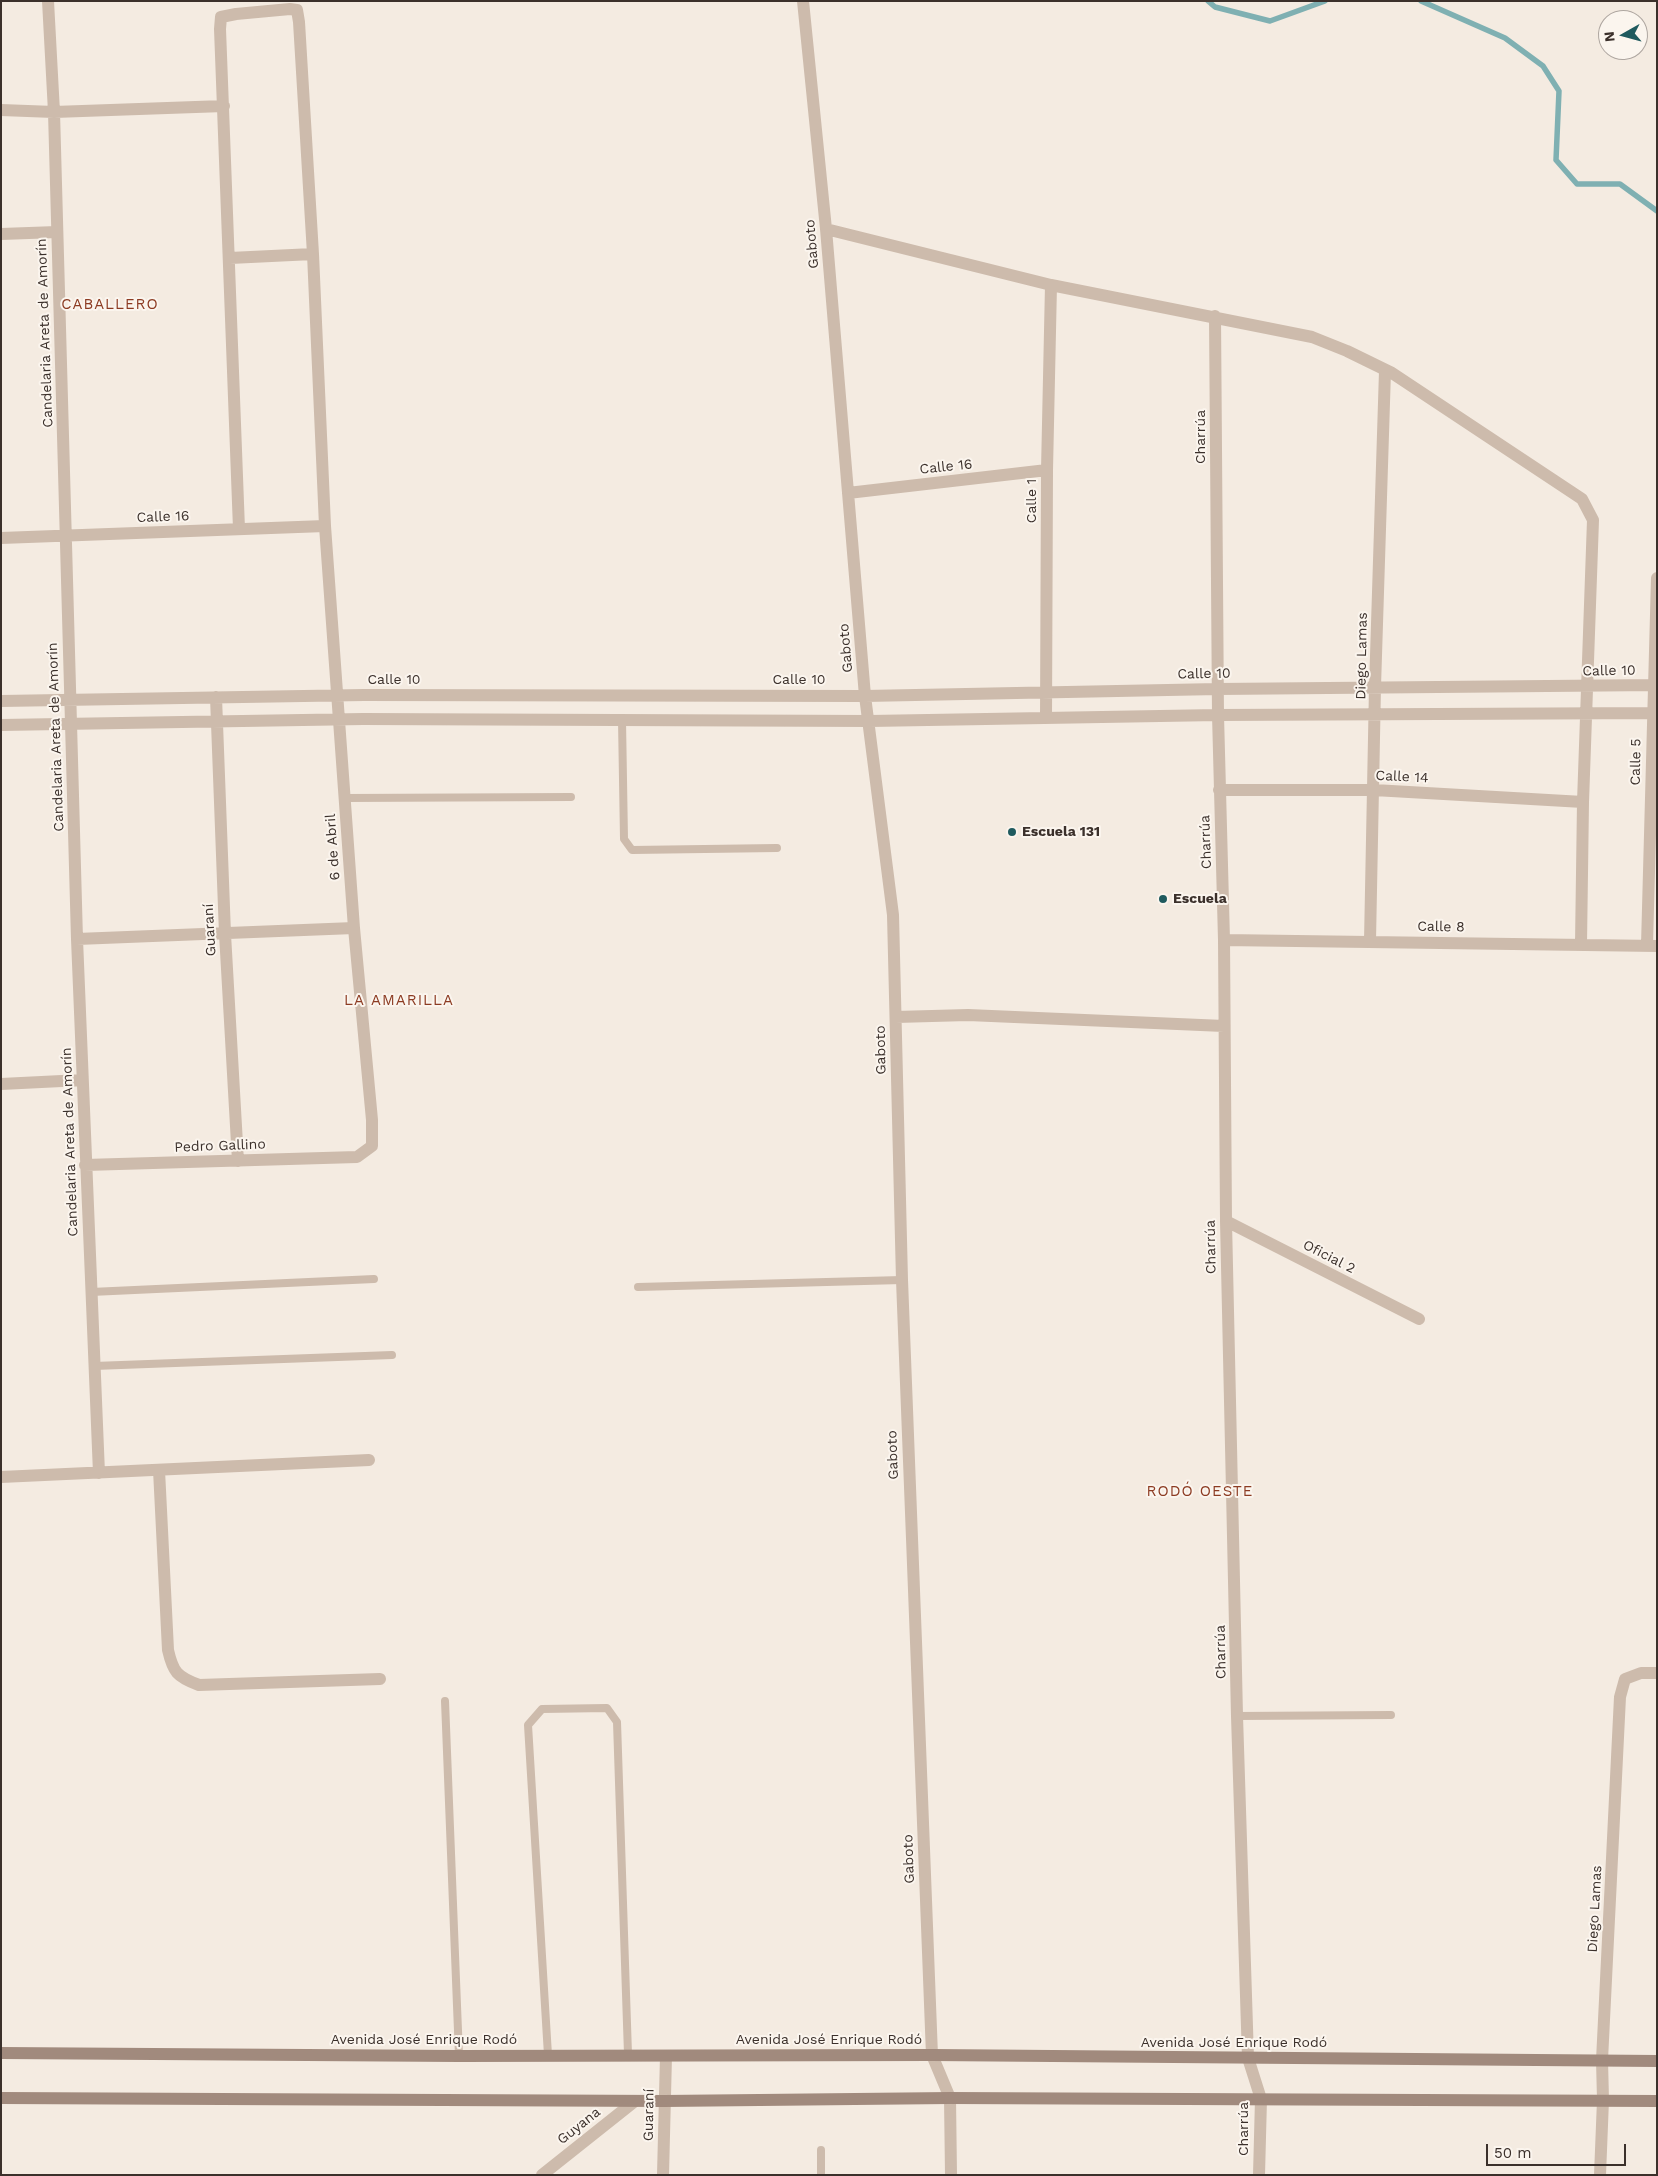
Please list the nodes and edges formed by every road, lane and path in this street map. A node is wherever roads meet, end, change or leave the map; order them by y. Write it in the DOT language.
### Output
graph roads {
  1 [pos="48,1"];
  2 [pos="803,1"];
  3 [pos="224,106"];
  4 [pos="1,110"];
  5 [pos="54,112"];
  6 [pos="826,229"];
  7 [pos="57,232"];
  8 [pos="1,234"];
  9 [pos="313,254"];
  10 [pos="230,258"];
  11 [pos="1051,284"];
  12 [pos="1215,316"];
  13 [pos="1385,371"];
  14 [pos="1047,470"];
  15 [pos="848,493"];
  16 [pos="325,526"];
  17 [pos="239,530"];
  18 [pos="65,536"];
  19 [pos="1,538"];
  20 [pos="1657,578"];
  21 [pos="1655,685"];
  22 [pos="1586,686"];
  23 [pos="1376,688"];
  24 [pos="1218,689"];
  25 [pos="1046,693"];
  26 [pos="337,695"];
  27 [pos="865,696"];
  28 [pos="216,697"];
  29 [pos="70,700"];
  30 [pos="1,701"];
  31 [pos="1654,713"];
  32 [pos="1376,714"];
  33 [pos="1586,714"];
  34 [pos="1218,715"];
  35 [pos="1046,718"];
  36 [pos="339,719"];
  37 [pos="622,720"];
  38 [pos="217,721"];
  39 [pos="870,721"];
  40 [pos="71,724"];
  41 [pos="1,725"];
  42 [pos="1219,790"];
  43 [pos="1374,790"];
  44 [pos="571,797"];
  45 [pos="345,798"];
  46 [pos="1582,802"];
  47 [pos="777,848"];
  48 [pos="354,928"];
  49 [pos="225,934"];
  50 [pos="77,939"];
  51 [pos="1224,940"];
  52 [pos="1370,941"];
  53 [pos="1581,944"];
  54 [pos="1652,946"];
  55 [pos="896,1017"];
  56 [pos="1224,1026"];
  57 [pos="82,1080"];
  58 [pos="1,1084"];
  59 [pos="357,1157"];
  60 [pos="238,1161"];
  61 [pos="85,1165"];
  62 [pos="1226,1221"];
  63 [pos="374,1279"];
  64 [pos="902,1280"];
  65 [pos="638,1287"];
  66 [pos="91,1292"];
  67 [pos="1419,1319"];
  68 [pos="392,1355"];
  69 [pos="94,1366"];
  70 [pos="369,1460"];
  71 [pos="159,1470"];
  72 [pos="99,1473"];
  73 [pos="1,1477"];
  74 [pos="1657,1673"];
  75 [pos="380,1679"];
  76 [pos="445,1701"];
  77 [pos="1391,1715"];
  78 [pos="1237,1716"];
  79 [pos="1,2053"];
  80 [pos="628,2054"];
  81 [pos="548,2055"];
  82 [pos="932,2055"];
  83 [pos="459,2056"];
  84 [pos="666,2056"];
  85 [pos="1248,2058"];
  86 [pos="1602,2060"];
  87 [pos="1657,2061"];
  88 [pos="1,2098"];
  89 [pos="950,2098"];
  90 [pos="1261,2099"];
  91 [pos="1603,2100"];
  92 [pos="635,2101"];
  93 [pos="664,2101"];
  94 [pos="1657,2101"];
  95 [pos="821,2150"];
  96 [pos="542,2175"];
  97 [pos="663,2175"];
  98 [pos="821,2175"];
  99 [pos="951,2175"];
  100 [pos="1259,2175"];
  101 [pos="1600,2175"];
  1 -- 5 [label="street, Candelaria Areta de Amorín"];
  2 -- 6 [label="street, Gaboto"];
  3 -- 5 [label="street"];
  3 -- 9 [label="street, 6 de Abril"];
  3 -- 10 [label="street"];
  4 -- 5 [label="street"];
  5 -- 7 [label="street, Candelaria Areta de Amorín"];
  6 -- 11 [label="street"];
  6 -- 15 [label="street, Gaboto"];
  7 -- 8 [label="street"];
  7 -- 18 [label="street, Candelaria Areta de Amorín"];
  9 -- 10 [label="street"];
  9 -- 16 [label="street, 6 de Abril"];
  10 -- 17 [label="street"];
  11 -- 12 [label="street"];
  11 -- 14 [label="street, Calle 1"];
  12 -- 13 [label="street"];
  12 -- 24 [label="street, Charrúa"];
  13 -- 22 [label="street"];
  13 -- 23 [label="street, Diego Lamas"];
  14 -- 15 [label="street, Calle 16"];
  14 -- 25 [label="street, Calle 1"];
  15 -- 27 [label="street, Gaboto"];
  16 -- 17 [label="street, Calle 16"];
  16 -- 26 [label="street, 6 de Abril"];
  17 -- 18 [label="street, Calle 16"];
  18 -- 19 [label="street, Calle 16"];
  18 -- 29 [label="street, Candelaria Areta de Amorín"];
  20 -- 21 [label="street, Calle 5"];
  21 -- 22 [label="street, Calle 10"];
  21 -- 31 [label="street, Calle 5"];
  22 -- 23 [label="street, Calle 10"];
  22 -- 33 [label="street"];
  23 -- 24 [label="street, Calle 10"];
  23 -- 32 [label="street, Diego Lamas"];
  24 -- 25 [label="street, Calle 10"];
  24 -- 34 [label="street, Charrúa"];
  25 -- 27 [label="street, Calle 10"];
  25 -- 35 [label="street, Calle 1"];
  26 -- 27 [label="street, Calle 10"];
  26 -- 28 [label="street, Calle 10"];
  26 -- 36 [label="street, 6 de Abril"];
  27 -- 39 [label="street, Gaboto"];
  28 -- 29 [label="street, Calle 10"];
  28 -- 38 [label="street, Guaraní"];
  29 -- 30 [label="street, Calle 10"];
  29 -- 40 [label="street, Candelaria Areta de Amorín"];
  31 -- 33 [label="street"];
  31 -- 54 [label="street, Calle 5"];
  32 -- 33 [label="street"];
  32 -- 34 [label="street"];
  32 -- 43 [label="street, Diego Lamas"];
  33 -- 46 [label="street"];
  34 -- 35 [label="street"];
  34 -- 42 [label="street, Charrúa"];
  35 -- 39 [label="street"];
  36 -- 37 [label="street"];
  36 -- 38 [label="street"];
  36 -- 45 [label="street, 6 de Abril"];
  37 -- 39 [label="street"];
  37 -- 47 [label="lane"];
  38 -- 40 [label="street"];
  38 -- 49 [label="street, Guaraní"];
  39 -- 55 [label="street, Gaboto"];
  40 -- 41 [label="street"];
  40 -- 50 [label="street, Candelaria Areta de Amorín"];
  42 -- 43 [label="street, Calle 14"];
  42 -- 51 [label="street, Charrúa"];
  43 -- 46 [label="street, Calle 14"];
  43 -- 52 [label="street, Diego Lamas"];
  44 -- 45 [label="lane"];
  45 -- 48 [label="street, 6 de Abril"];
  46 -- 53 [label="street"];
  48 -- 49 [label="street"];
  48 -- 59 [label="street, 6 de Abril"];
  49 -- 50 [label="street"];
  49 -- 60 [label="street, Guaraní"];
  50 -- 57 [label="street, Candelaria Areta de Amorín"];
  51 -- 52 [label="street, Calle 8"];
  51 -- 56 [label="street, Charrúa"];
  52 -- 53 [label="street, Calle 8"];
  53 -- 54 [label="street, Calle 8"];
  55 -- 56 [label="street"];
  55 -- 64 [label="street, Gaboto"];
  56 -- 62 [label="street, Charrúa"];
  57 -- 58 [label="street"];
  57 -- 61 [label="street, Candelaria Areta de Amorín"];
  59 -- 60 [label="street, Pedro Gallino"];
  60 -- 61 [label="street, Pedro Gallino"];
  61 -- 66 [label="street, Candelaria Areta de Amorín"];
  62 -- 67 [label="street, Oficial 2"];
  62 -- 78 [label="street, Charrúa"];
  63 -- 66 [label="lane"];
  64 -- 65 [label="lane"];
  64 -- 82 [label="street, Gaboto"];
  66 -- 69 [label="street, Candelaria Areta de Amorín"];
  68 -- 69 [label="lane"];
  69 -- 72 [label="street, Candelaria Areta de Amorín"];
  70 -- 71 [label="street"];
  71 -- 72 [label="street"];
  71 -- 75 [label="street"];
  72 -- 73 [label="street"];
  74 -- 86 [label="street, Diego Lamas"];
  76 -- 83 [label="lane"];
  77 -- 78 [label="lane"];
  78 -- 85 [label="street, Charrúa"];
  79 -- 83 [label="street, Avenida José Enrique Rodó"];
  80 -- 81 [label="street, Avenida José Enrique Rodó"];
  80 -- 81 [label="lane"];
  80 -- 84 [label="street, Avenida José Enrique Rodó"];
  81 -- 83 [label="street, Avenida José Enrique Rodó"];
  82 -- 84 [label="street, Avenida José Enrique Rodó"];
  82 -- 85 [label="street, Avenida José Enrique Rodó"];
  82 -- 89 [label="street, Gaboto"];
  84 -- 93 [label="street, Guaraní"];
  85 -- 86 [label="street, Avenida José Enrique Rodó"];
  85 -- 90 [label="street, Charrúa"];
  86 -- 87 [label="street, Avenida José Enrique Rodó"];
  86 -- 91 [label="street, Diego Lamas"];
  88 -- 92 [label="street"];
  89 -- 90 [label="street"];
  89 -- 93 [label="street"];
  89 -- 99 [label="street"];
  90 -- 91 [label="street"];
  90 -- 100 [label="street, Charrúa"];
  91 -- 94 [label="street"];
  91 -- 101 [label="street, Diego Lamas"];
  92 -- 93 [label="street"];
  92 -- 96 [label="street, Guyana"];
  93 -- 97 [label="street, Guaraní"];
  95 -- 98 [label="lane"];
}
